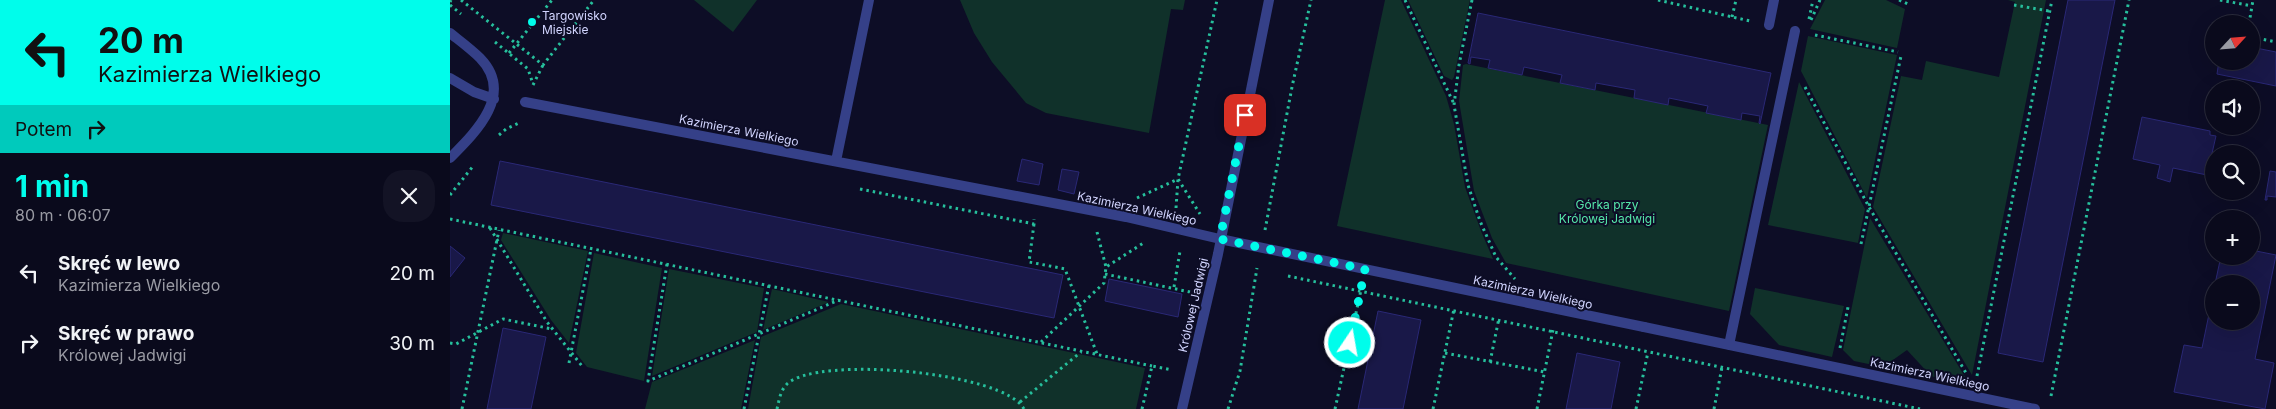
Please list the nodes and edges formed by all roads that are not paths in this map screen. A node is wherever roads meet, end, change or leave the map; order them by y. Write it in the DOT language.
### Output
graph roads {
  1 [pos="869,0"];
  2 [pos="1269,0"];
  3 [pos="1774,0"];
  4 [pos="1769,25"];
  5 [pos="1795,31"];
  6 [pos="450,33"];
  7 [pos="450,78"];
  8 [pos="494,99"];
  9 [pos="525,102"];
  10 [pos="450,158"];
  11 [pos="836,161"];
  12 [pos="1220,239"];
  13 [pos="1729,345"];
  14 [pos="1182,409"];
  15 [pos="2035,409"];
  1 -- 11 [label="street"];
  2 -- 12 [label="street, Królowej Jadwigi"];
  3 -- 4 [label="street"];
  5 -- 13 [label="street"];
  6 -- 8 [label="street"];
  7 -- 8 [label="street"];
  8 -- 10 [label="street"];
  9 -- 11 [label="street, Kazimierza Wielkiego"];
  11 -- 12 [label="street, Kazimierza Wielkiego"];
  12 -- 13 [label="street, Kazimierza Wielkiego"];
  12 -- 14 [label="street, Królowej Jadwigi"];
  13 -- 15 [label="street, Kazimierza Wielkiego"];
}
